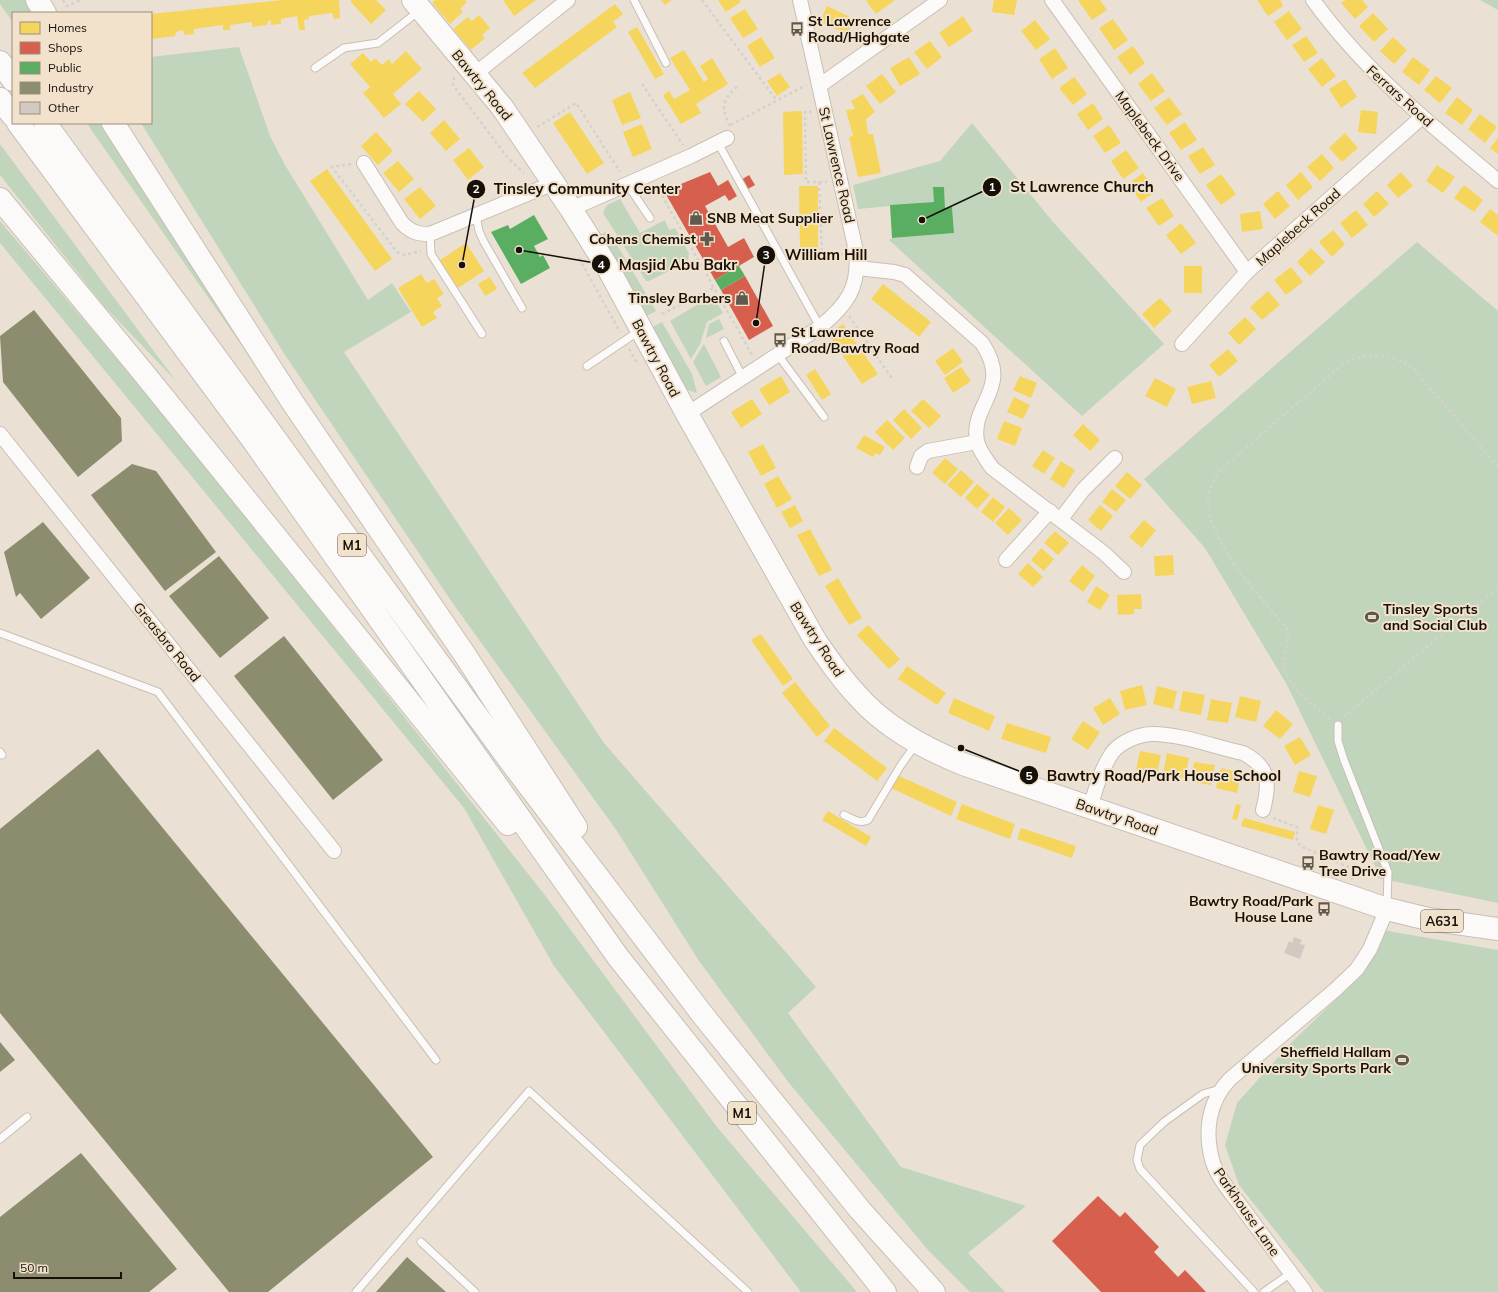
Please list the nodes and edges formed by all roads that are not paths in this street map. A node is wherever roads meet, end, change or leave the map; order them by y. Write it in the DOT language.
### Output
graph roads {
  1 [pos="37,0"];
  2 [pos="568,0"];
  3 [pos="634,0"];
  4 [pos="800,0"];
  5 [pos="940,0"];
  6 [pos="1052,0"];
  7 [pos="1312,0"];
  8 [pos="417,5"];
  9 [pos="44,12"];
  10 [pos="0,62"];
  11 [pos="666,63"];
  12 [pos="468,67"];
  13 [pos="315,68"];
  14 [pos="12,79"];
  15 [pos="818,82"];
  16 [pos="0,99"];
  17 [pos="12,115"];
  18 [pos="1422,117"];
  19 [pos="19,124"];
  20 [pos="45,124"];
  21 [pos="114,124"];
  22 [pos="725,136"];
  23 [pos="364,163"];
  24 [pos="1498,181"];
  25 [pos="627,184"];
  26 [pos="546,186"];
  27 [pos="0,199"];
  28 [pos="570,209"];
  29 [pos="476,215"];
  30 [pos="650,218"];
  31 [pos="430,240"];
  32 [pos="857,261"];
  33 [pos="1247,272"];
  34 [pos="522,308"];
  35 [pos="820,327"];
  36 [pos="482,334"];
  37 [pos="633,335"];
  38 [pos="724,341"];
  39 [pos="1182,344"];
  40 [pos="778,355"];
  41 [pos="587,366"];
  42 [pos="742,378"];
  43 [pos="687,414"];
  44 [pos="824,417"];
  45 [pos="0,434"];
  46 [pos="977,442"];
  47 [pos="1115,458"];
  48 [pos="917,467"];
  49 [pos="1050,511"];
  50 [pos="1062,519"];
  51 [pos="1006,560"];
  52 [pos="1124,572"];
  53 [pos="0,633"];
  54 [pos="1338,725"];
  55 [pos="917,742"];
  56 [pos="1090,807"];
  57 [pos="1263,810"];
  58 [pos="844,815"];
  59 [pos="334,851"];
  60 [pos="1387,909"];
  61 [pos="1498,929"];
  62 [pos="602,933"];
  63 [pos="665,964"];
  64 [pos="436,1060"];
  65 [pos="1220,1089"];
  66 [pos="27,1117"];
  67 [pos="0,1139"];
  68 [pos="421,1242"];
  69 [pos="1291,1273"];
  70 [pos="356,1292"];
  71 [pos="475,1292"];
  72 [pos="748,1292"];
  73 [pos="885,1292"];
  74 [pos="934,1292"];
  75 [pos="1254,1292"];
  76 [pos="1264,1292"];
  77 [pos="1305,1292"];
  1 -- 9 [label="main road"];
  2 -- 12 [label="street"];
  3 -- 11 [label="lane"];
  4 -- 15 [label="street, St Lawrence Road"];
  5 -- 15 [label="street"];
  6 -- 33 [label="street, Maplebeck Drive"];
  7 -- 18 [label="street, Ferrars Road"];
  8 -- 12 [label="main road, Bawtry Road / A631"];
  8 -- 13 [label="lane"];
  10 -- 14 [label="main road"];
  12 -- 26 [label="main road, Bawtry Road / A631"];
  15 -- 32 [label="street, St Lawrence Road"];
  16 -- 17 [label="main road"];
  18 -- 24 [label="street, Ferrars Road"];
  18 -- 33 [label="street, Maplebeck Road"];
  19 -- 62 [label="main road, M1"];
  20 -- 63 [label="main road, M1"];
  21 -- 63 [label="main road, M1"];
  22 -- 25 [label="street"];
  22 -- 35 [label="lane"];
  23 -- 31 [label="street"];
  25 -- 28 [label="street"];
  25 -- 30 [label="lane"];
  26 -- 28 [label="main road, Bawtry Road / A631"];
  26 -- 29 [label="street"];
  27 -- 62 [label="main road"];
  28 -- 37 [label="main road, Bawtry Road / A631"];
  29 -- 31 [label="street"];
  29 -- 34 [label="lane"];
  31 -- 36 [label="lane"];
  32 -- 35 [label="street, St Lawrence Road"];
  32 -- 46 [label="street"];
  33 -- 39 [label="street, Maplebeck Road"];
  35 -- 40 [label="street, St Lawrence Road"];
  37 -- 41 [label="lane"];
  37 -- 43 [label="main road, Bawtry Road / A631"];
  38 -- 42 [label="lane"];
  40 -- 42 [label="street, St Lawrence Road"];
  40 -- 44 [label="lane"];
  42 -- 43 [label="street, St Lawrence Road"];
  43 -- 55 [label="main road, Bawtry Road / A631"];
  45 -- 59 [label="street, Greasbro Road"];
  46 -- 48 [label="street"];
  46 -- 49 [label="street"];
  47 -- 50 [label="street"];
  49 -- 50 [label="street"];
  49 -- 51 [label="street"];
  50 -- 52 [label="street"];
  53 -- 64 [label="lane"];
  54 -- 60 [label="lane"];
  55 -- 56 [label="main road, Bawtry Road / A631"];
  55 -- 58 [label="lane"];
  56 -- 57 [label="street"];
  56 -- 60 [label="main road, Bawtry Road / A631"];
  60 -- 61 [label="main road, Bawtry Road / A631"];
  60 -- 65 [label="street, Parkhouse Lane"];
  62 -- 73 [label="main road, M1"];
  63 -- 74 [label="main road, M1"];
  65 -- 69 [label="street, Parkhouse Lane"];
  65 -- 75 [label="lane"];
  66 -- 67 [label="lane"];
  68 -- 71 [label="lane"];
  69 -- 76 [label="lane"];
  69 -- 77 [label="street, Parkhouse Lane"];
  70 -- 72 [label="lane"];
}
